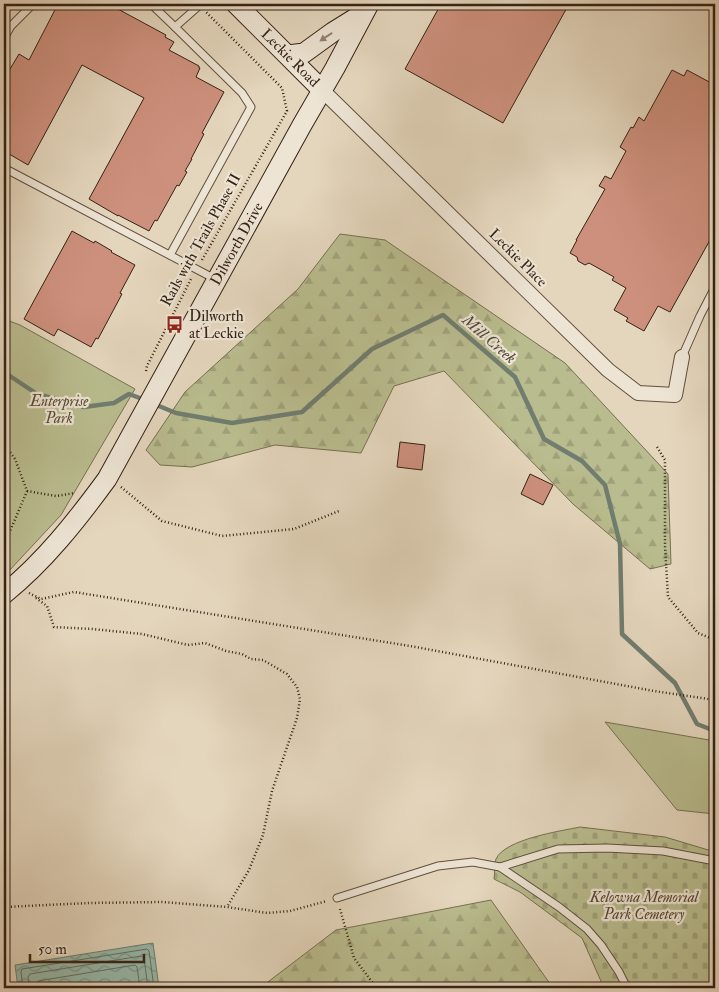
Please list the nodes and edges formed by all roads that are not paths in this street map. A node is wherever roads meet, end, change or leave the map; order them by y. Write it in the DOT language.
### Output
graph roads {
  1 [pos="33,4"];
  2 [pos="151,4"];
  3 [pos="236,4"];
  4 [pos="200,5"];
  5 [pos="366,9"];
  6 [pos="175,27"];
  7 [pos="6,28"];
  8 [pos="4,38"];
  9 [pos="288,55"];
  10 [pos="323,91"];
  11 [pos="4,168"];
  12 [pos="170,255"];
  13 [pos="217,280"];
  14 [pos="715,287"];
  15 [pos="682,357"];
  16 [pos="4,594"];
  17 [pos="715,860"];
  18 [pos="500,868"];
  19 [pos="337,898"];
  20 [pos="627,988"];
  1 -- 7 [label="lane"];
  2 -- 6 [label="lane"];
  3 -- 9 [label="main road, Leckie Road"];
  4 -- 6 [label="lane"];
  5 -- 9 [label="main road, one-way"];
  5 -- 10 [label="main road, Dilworth Drive"];
  6 -- 12 [label="lane"];
  7 -- 8 [label="lane"];
  9 -- 10 [label="main road, Leckie Road"];
  10 -- 13 [label="main road, Dilworth Drive"];
  10 -- 15 [label="street, Leckie Place"];
  11 -- 12 [label="lane"];
  12 -- 13 [label="lane"];
  13 -- 16 [label="main road, Dilworth Drive"];
  14 -- 15 [label="lane"];
  17 -- 18 [label="lane"];
  18 -- 19 [label="lane"];
  18 -- 20 [label="lane"];
}
